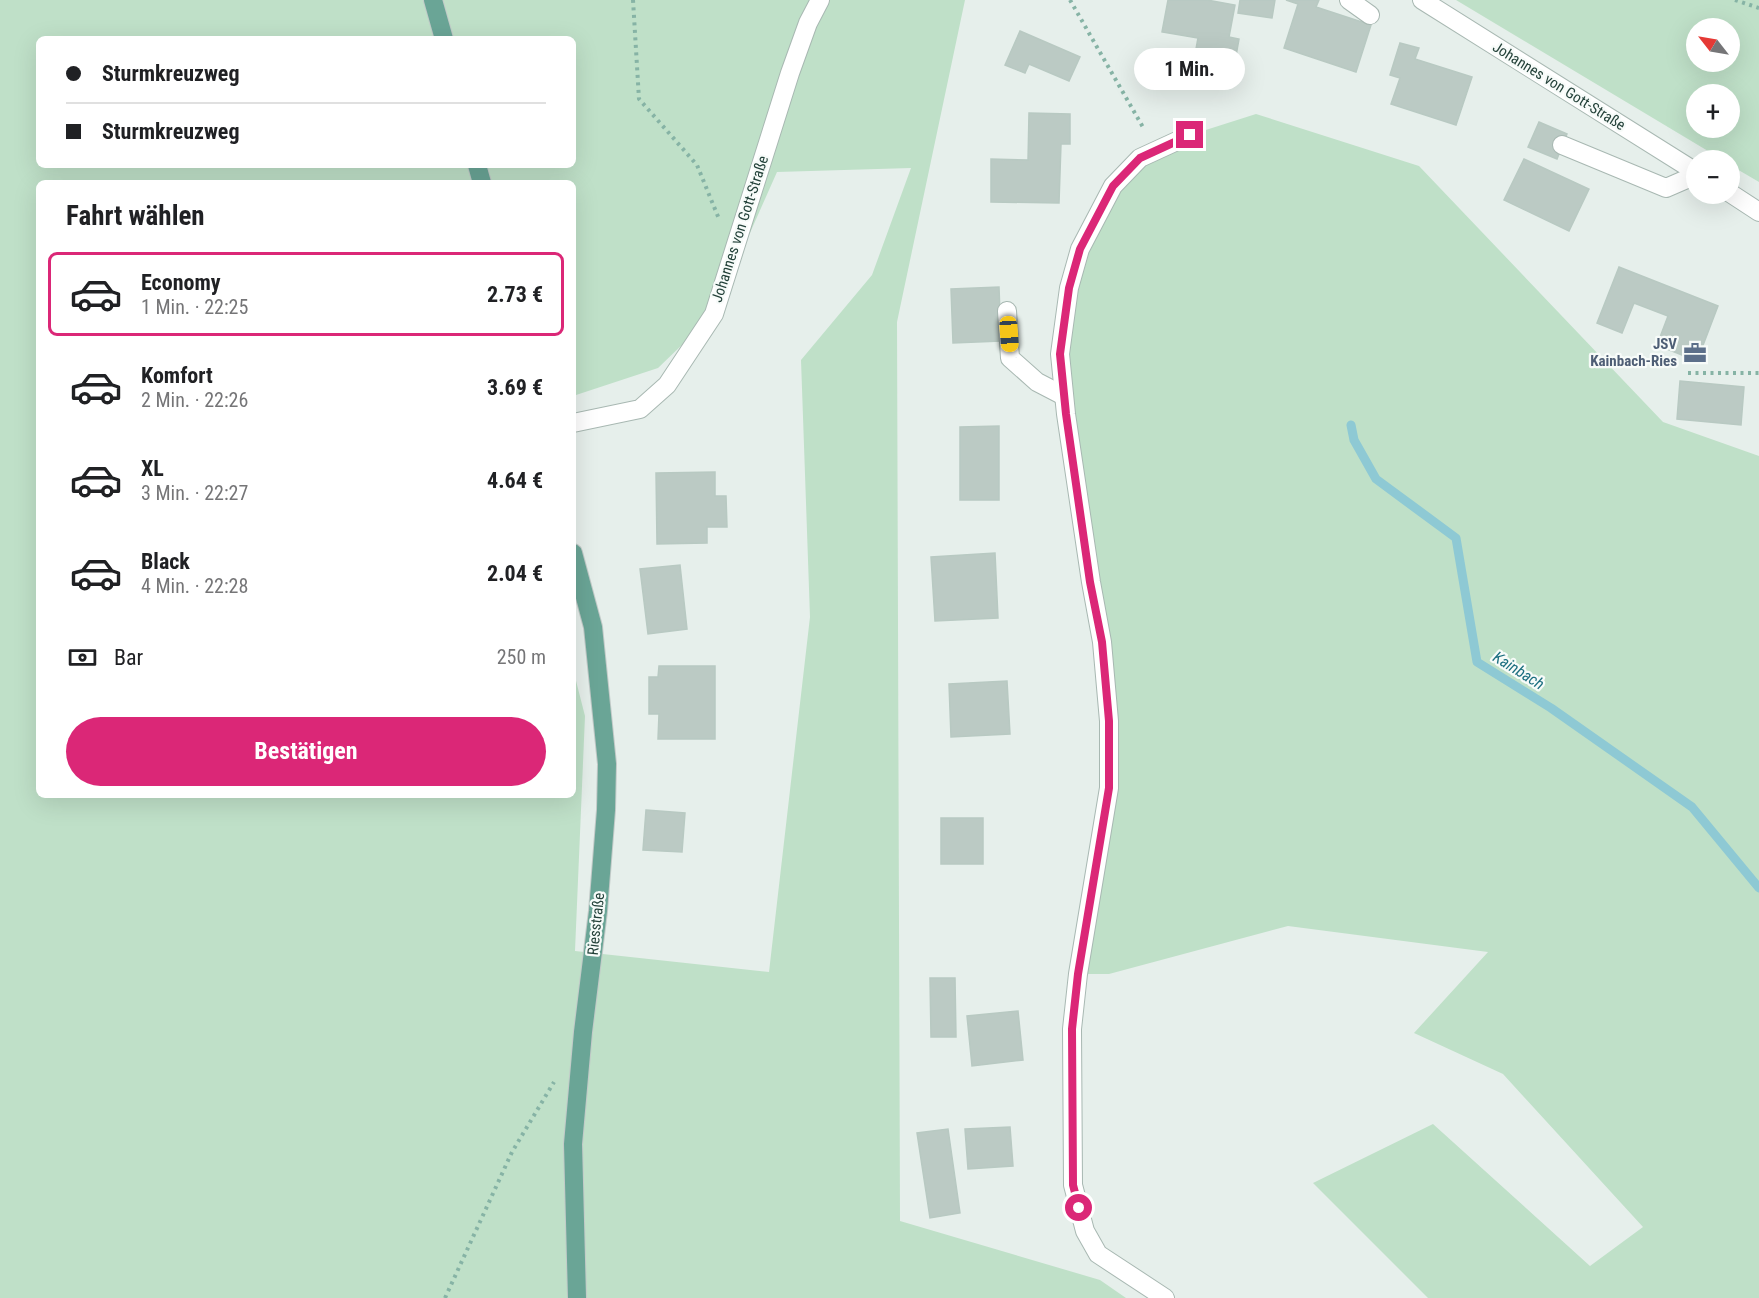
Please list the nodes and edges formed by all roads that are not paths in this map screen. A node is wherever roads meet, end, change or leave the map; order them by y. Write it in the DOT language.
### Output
graph roads {
  1 [pos="433,0"];
  2 [pos="820,0"];
  3 [pos="1349,0"];
  4 [pos="1422,0"];
  5 [pos="1370,15"];
  6 [pos="443,36"];
  7 [pos="1190,135"];
  8 [pos="1562,145"];
  9 [pos="1686,168"];
  10 [pos="1686,179"];
  11 [pos="1740,201"];
  12 [pos="1759,213"];
  13 [pos="1007,311"];
  14 [pos="1064,396"];
  15 [pos="576,422"];
  16 [pos="576,564"];
  17 [pos="577,1298"];
  18 [pos="1165,1298"];
  1 -- 6 [label="main road"];
  2 -- 15 [label="street, Johannes von Gott-Straße"];
  3 -- 5 [label="street"];
  4 -- 9 [label="street, Johannes von Gott-Straße"];
  7 -- 14 [label="street"];
  8 -- 10 [label="street"];
  11 -- 12 [label="street"];
  13 -- 14 [label="street"];
  14 -- 18 [label="street"];
  16 -- 17 [label="main road, Riesstraße"];
}
